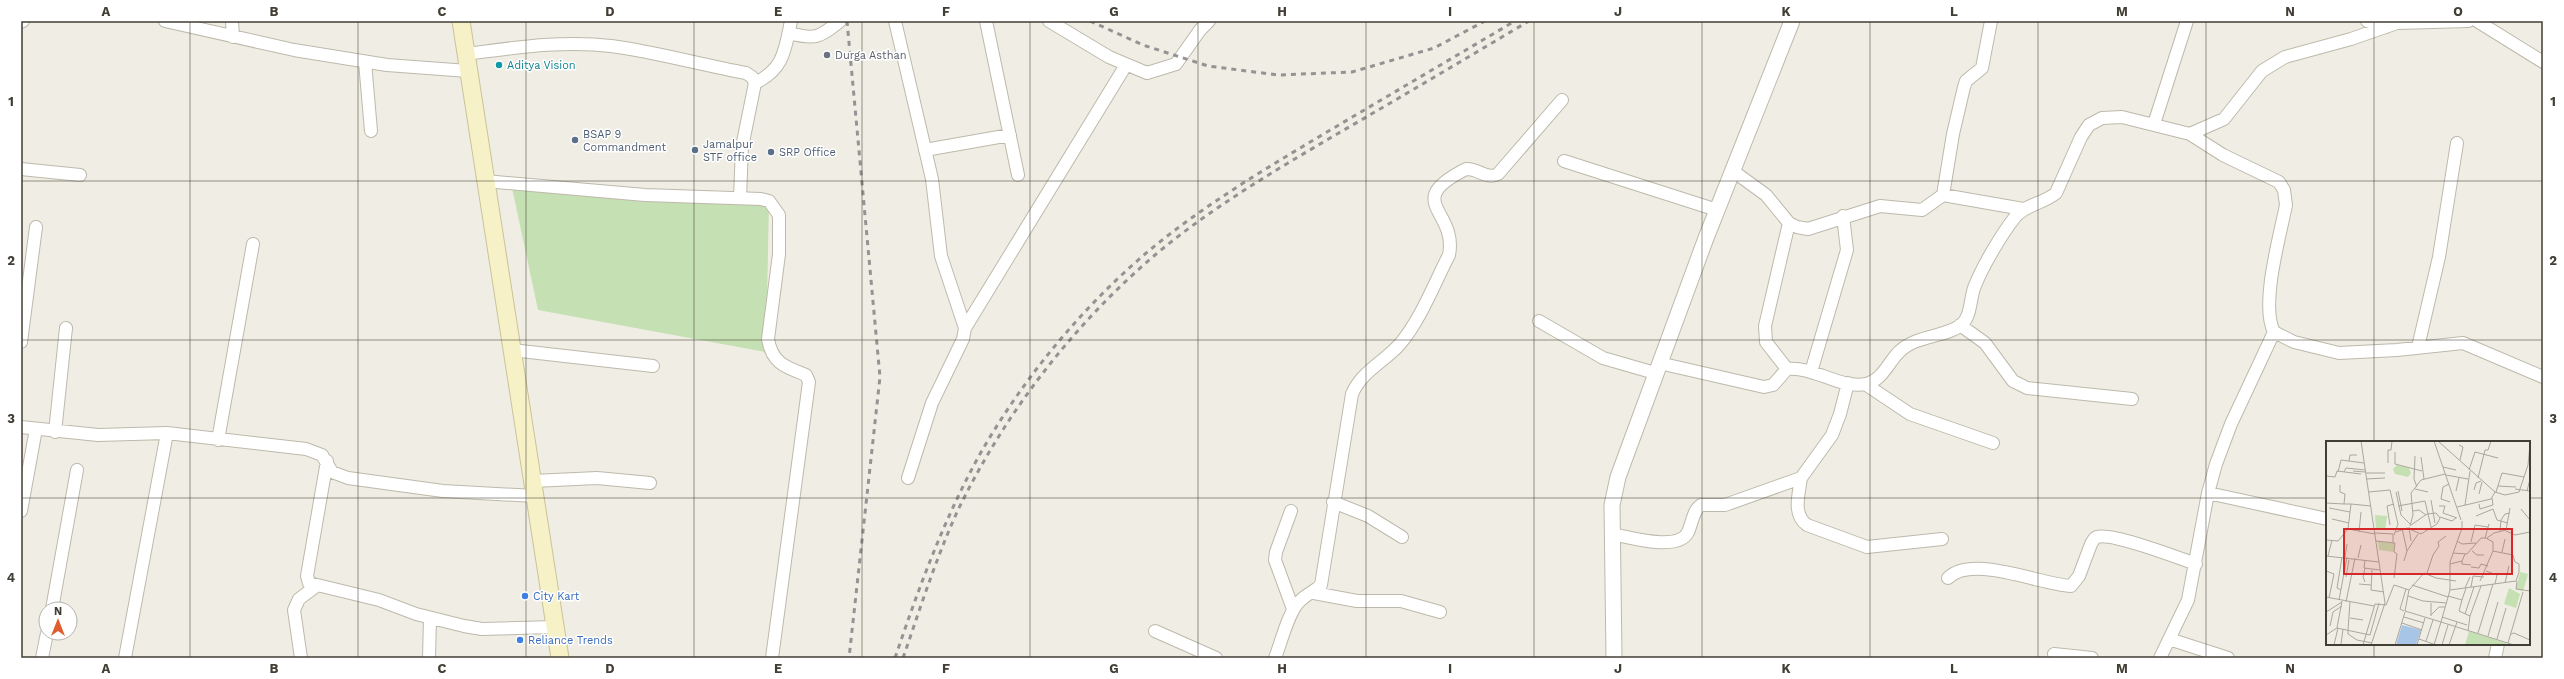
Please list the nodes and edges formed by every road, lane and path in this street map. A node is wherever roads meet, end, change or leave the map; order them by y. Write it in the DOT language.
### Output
graph roads {
  1 [pos="165,21"];
  2 [pos="232,21"];
  3 [pos="461,21"];
  4 [pos="840,21"];
  5 [pos="895,21"];
  6 [pos="986,21"];
  7 [pos="1049,21"];
  8 [pos="1209,21"];
  9 [pos="1792,21"];
  10 [pos="1991,21"];
  11 [pos="2188,21"];
  12 [pos="2367,21"];
  13 [pos="2469,21"];
  14 [pos="2477,21"];
  15 [pos="790,27"];
  16 [pos="2387,27"];
  17 [pos="233,37"];
  18 [pos="465,54"];
  19 [pos="365,62"];
  20 [pos="2543,62"];
  21 [pos="1126,65"];
  22 [pos="468,71"];
  23 [pos="755,83"];
  24 [pos="1562,100"];
  25 [pos="2154,124"];
  26 [pos="371,131"];
  27 [pos="2190,134"];
  28 [pos="1010,135"];
  29 [pos="2457,143"];
  30 [pos="925,150"];
  31 [pos="1564,162"];
  32 [pos="21,170"];
  33 [pos="1733,171"];
  34 [pos="1018,175"];
  35 [pos="80,176"];
  36 [pos="491,181"];
  37 [pos="1943,195"];
  38 [pos="740,198"];
  39 [pos="2023,209"];
  40 [pos="1717,210"];
  41 [pos="1843,216"];
  42 [pos="1789,223"];
  43 [pos="36,227"];
  44 [pos="253,244"];
  45 [pos="1540,321"];
  46 [pos="1960,325"];
  47 [pos="66,328"];
  48 [pos="965,328"];
  49 [pos="2274,332"];
  50 [pos="21,342"];
  51 [pos="2418,347"];
  52 [pos="512,350"];
  53 [pos="653,366"];
  54 [pos="1657,368"];
  55 [pos="1787,369"];
  56 [pos="1811,372"];
  57 [pos="2543,376"];
  58 [pos="1848,383"];
  59 [pos="1864,384"];
  60 [pos="2132,399"];
  61 [pos="21,427"];
  62 [pos="36,429"];
  63 [pos="55,432"];
  64 [pos="167,433"];
  65 [pos="218,440"];
  66 [pos="1993,443"];
  67 [pos="327,461"];
  68 [pos="77,470"];
  69 [pos="908,478"];
  70 [pos="1801,478"];
  71 [pos="650,483"];
  72 [pos="534,488"];
  73 [pos="2208,493"];
  74 [pos="1333,502"];
  75 [pos="21,511"];
  76 [pos="1291,511"];
  77 [pos="2326,519"];
  78 [pos="1612,534"];
  79 [pos="1402,536"];
  80 [pos="1942,539"];
  81 [pos="2196,564"];
  82 [pos="1948,578"];
  83 [pos="315,587"];
  84 [pos="1314,593"];
  85 [pos="53,601"];
  86 [pos="1293,609"];
  87 [pos="1440,612"];
  88 [pos="430,618"];
  89 [pos="555,628"];
  90 [pos="1155,631"];
  91 [pos="2169,639"];
  92 [pos="45,641"];
  93 [pos="2498,645"];
  94 [pos="2054,654"];
  95 [pos="42,658"];
  96 [pos="125,658"];
  97 [pos="301,658"];
  98 [pos="429,658"];
  99 [pos="560,658"];
  100 [pos="772,658"];
  101 [pos="1216,658"];
  102 [pos="1275,658"];
  103 [pos="1614,658"];
  104 [pos="2092,658"];
  105 [pos="2160,658"];
  106 [pos="2228,658"];
  107 [pos="2495,658"];
  1 -- 17 [label="street"];
  2 -- 17 [label="street"];
  3 -- 18 [label="main road"];
  4 -- 15 [label="street"];
  5 -- 30 [label="street"];
  6 -- 28 [label="street"];
  7 -- 21 [label="street"];
  8 -- 21 [label="street"];
  9 -- 33 [label="street"];
  10 -- 37 [label="street"];
  11 -- 25 [label="street"];
  12 -- 16 [label="street"];
  13 -- 16 [label="street"];
  14 -- 20 [label="street"];
  15 -- 23 [label="street"];
  16 -- 27 [label="street"];
  17 -- 19 [label="street"];
  18 -- 22 [label="main road"];
  18 -- 23 [label="street"];
  19 -- 22 [label="street"];
  19 -- 26 [label="street"];
  21 -- 48 [label="street"];
  22 -- 36 [label="main road"];
  23 -- 38 [label="street"];
  24 -- 74 [label="street"];
  25 -- 27 [label="street"];
  25 -- 39 [label="street"];
  27 -- 49 [label="street"];
  28 -- 30 [label="street"];
  28 -- 34 [label="street"];
  29 -- 51 [label="street"];
  30 -- 48 [label="street"];
  31 -- 40 [label="street"];
  32 -- 35 [label="street"];
  33 -- 40 [label="street"];
  33 -- 42 [label="street"];
  36 -- 38 [label="street"];
  36 -- 52 [label="main road"];
  37 -- 39 [label="street"];
  37 -- 41 [label="street"];
  38 -- 100 [label="street"];
  39 -- 46 [label="street"];
  40 -- 54 [label="street"];
  41 -- 42 [label="street"];
  41 -- 56 [label="street"];
  42 -- 55 [label="street"];
  43 -- 50 [label="street"];
  44 -- 65 [label="street"];
  45 -- 54 [label="street"];
  46 -- 59 [label="street"];
  46 -- 60 [label="street"];
  47 -- 63 [label="street"];
  48 -- 69 [label="street"];
  49 -- 51 [label="street"];
  49 -- 73 [label="street"];
  51 -- 57 [label="street"];
  52 -- 53 [label="street"];
  52 -- 72 [label="main road"];
  54 -- 55 [label="street"];
  54 -- 78 [label="street"];
  55 -- 56 [label="street"];
  56 -- 58 [label="street"];
  58 -- 59 [label="street"];
  58 -- 70 [label="street"];
  59 -- 66 [label="street"];
  61 -- 62 [label="street"];
  62 -- 63 [label="street"];
  62 -- 75 [label="street"];
  63 -- 64 [label="street"];
  64 -- 65 [label="street"];
  64 -- 96 [label="street"];
  65 -- 67 [label="street"];
  67 -- 72 [label="street"];
  67 -- 83 [label="street"];
  68 -- 85 [label="street"];
  70 -- 78 [label="street"];
  70 -- 80 [label="street"];
  71 -- 72 [label="street"];
  72 -- 89 [label="main road"];
  73 -- 77 [label="street"];
  73 -- 81 [label="street"];
  74 -- 79 [label="street"];
  74 -- 84 [label="street"];
  76 -- 86 [label="street"];
  78 -- 103 [label="street"];
  81 -- 82 [label="street"];
  81 -- 91 [label="street"];
  83 -- 88 [label="street"];
  83 -- 97 [label="street"];
  84 -- 86 [label="street"];
  84 -- 87 [label="street"];
  86 -- 102 [label="street"];
  88 -- 89 [label="street"];
  88 -- 98 [label="street"];
  89 -- 99 [label="main road"];
  90 -- 101 [label="street"];
  91 -- 105 [label="street"];
  91 -- 106 [label="street"];
  92 -- 95 [label="street"];
  93 -- 107 [label="street"];
  94 -- 104 [label="street"];
}
